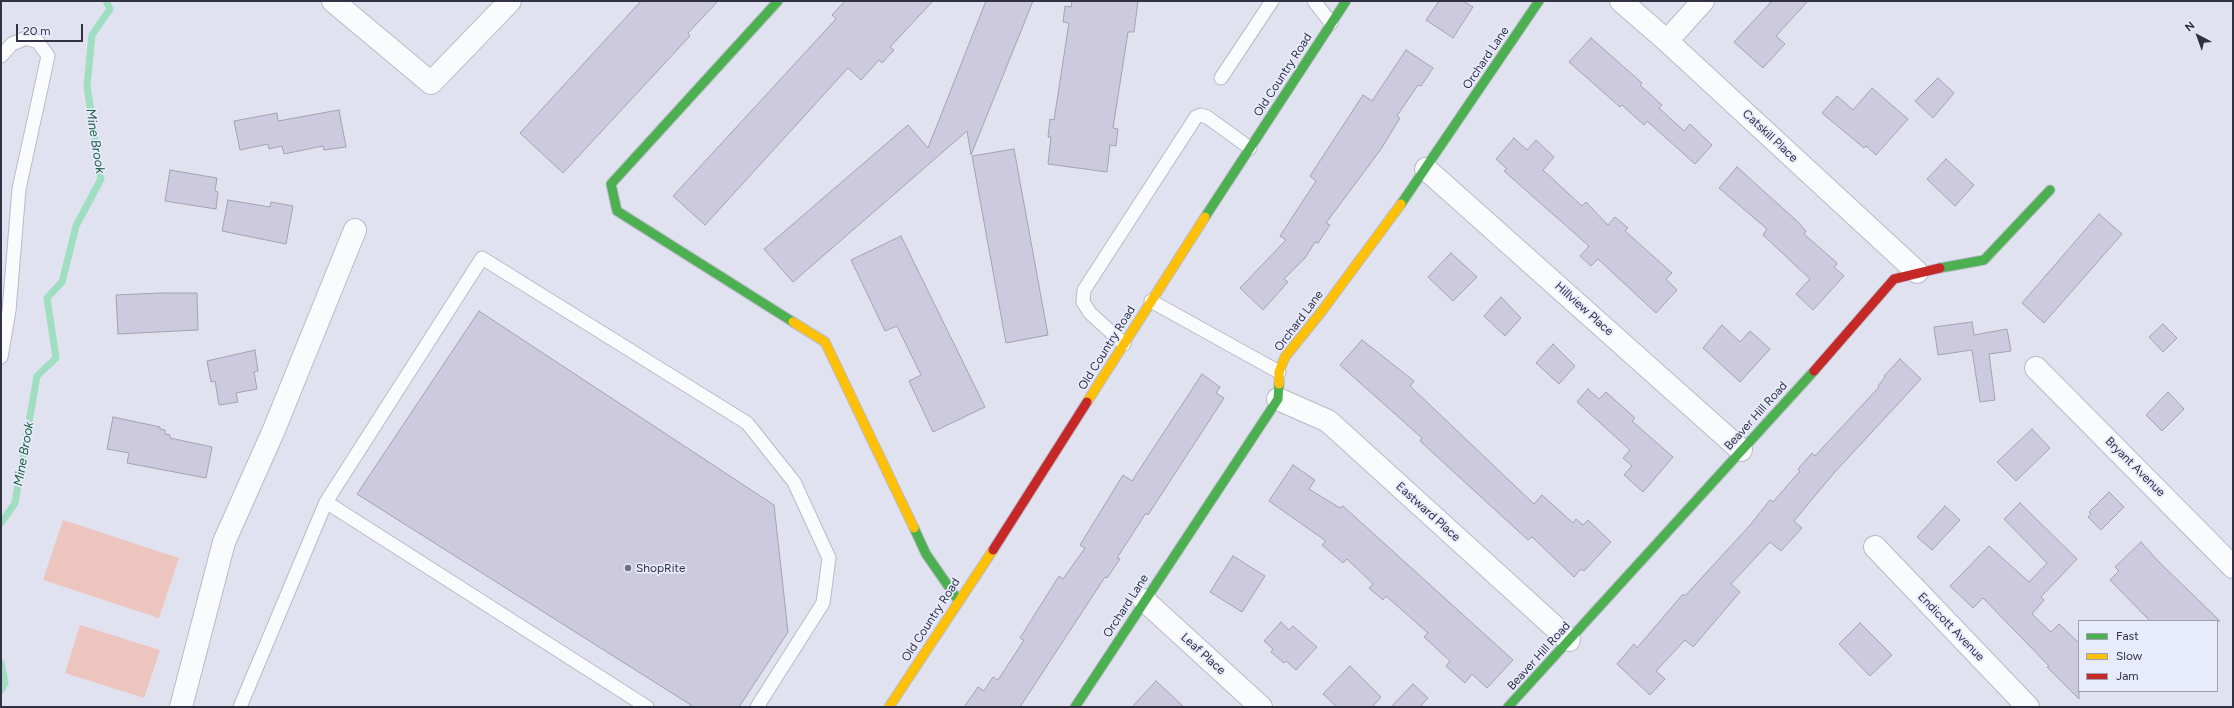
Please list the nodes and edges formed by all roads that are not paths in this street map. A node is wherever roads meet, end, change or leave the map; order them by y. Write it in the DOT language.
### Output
graph roads {
  1 [pos="332,1"];
  2 [pos="510,1"];
  3 [pos="778,1"];
  4 [pos="1272,1"];
  5 [pos="1314,1"];
  6 [pos="1346,1"];
  7 [pos="1539,1"];
  8 [pos="1621,1"];
  9 [pos="1703,1"];
  10 [pos="1331,23"];
  11 [pos="1667,41"];
  12 [pos="1,56"];
  13 [pos="1221,78"];
  14 [pos="1250,148"];
  15 [pos="1426,169"];
  16 [pos="2050,190"];
  17 [pos="355,230"];
  18 [pos="1917,272"];
  19 [pos="1151,301"];
  20 [pos="4,319"];
  21 [pos="1124,344"];
  22 [pos="1,357"];
  23 [pos="2036,368"];
  24 [pos="1279,372"];
  25 [pos="1278,399"];
  26 [pos="1741,450"];
  27 [pos="326,502"];
  28 [pos="1875,547"];
  29 [pos="2233,567"];
  30 [pos="958,600"];
  31 [pos="1144,600"];
  32 [pos="1569,640"];
  33 [pos="181,707"];
  34 [pos="240,707"];
  35 [pos="647,707"];
  36 [pos="757,707"];
  37 [pos="889,707"];
  38 [pos="1075,707"];
  39 [pos="1261,707"];
  40 [pos="1508,707"];
  41 [pos="2028,707"];
  1 -- 2 [label="street"];
  3 -- 30 [label="street"];
  4 -- 13 [label="lane"];
  5 -- 10 [label="lane"];
  6 -- 10 [label="street, Old Country Road"];
  7 -- 15 [label="street, Orchard Lane"];
  8 -- 11 [label="street, Catskill Place"];
  9 -- 11 [label="street"];
  10 -- 14 [label="street, Old Country Road"];
  11 -- 18 [label="street, Catskill Place"];
  12 -- 20 [label="lane"];
  14 -- 19 [label="street, Old Country Road"];
  14 -- 21 [label="lane"];
  15 -- 24 [label="street, Orchard Lane"];
  15 -- 26 [label="street, Hillview Place"];
  16 -- 18 [label="street, Beaver Hill Road"];
  17 -- 33 [label="street"];
  18 -- 26 [label="street, Beaver Hill Road"];
  19 -- 21 [label="street, Old Country Road"];
  19 -- 24 [label="lane"];
  20 -- 22 [label="lane"];
  21 -- 30 [label="street, Old Country Road"];
  23 -- 29 [label="street, Bryant Avenue"];
  24 -- 25 [label="street, Orchard Lane"];
  25 -- 31 [label="street, Orchard Lane"];
  25 -- 32 [label="street, Eastward Place"];
  26 -- 32 [label="street, Beaver Hill Road"];
  27 -- 34 [label="lane"];
  27 -- 35 [label="lane"];
  27 -- 36 [label="lane"];
  28 -- 41 [label="street, Endicott Avenue"];
  30 -- 37 [label="street, Old Country Road"];
  31 -- 38 [label="street, Orchard Lane"];
  31 -- 39 [label="street, Leaf Place"];
  32 -- 40 [label="street, Beaver Hill Road"];
}
